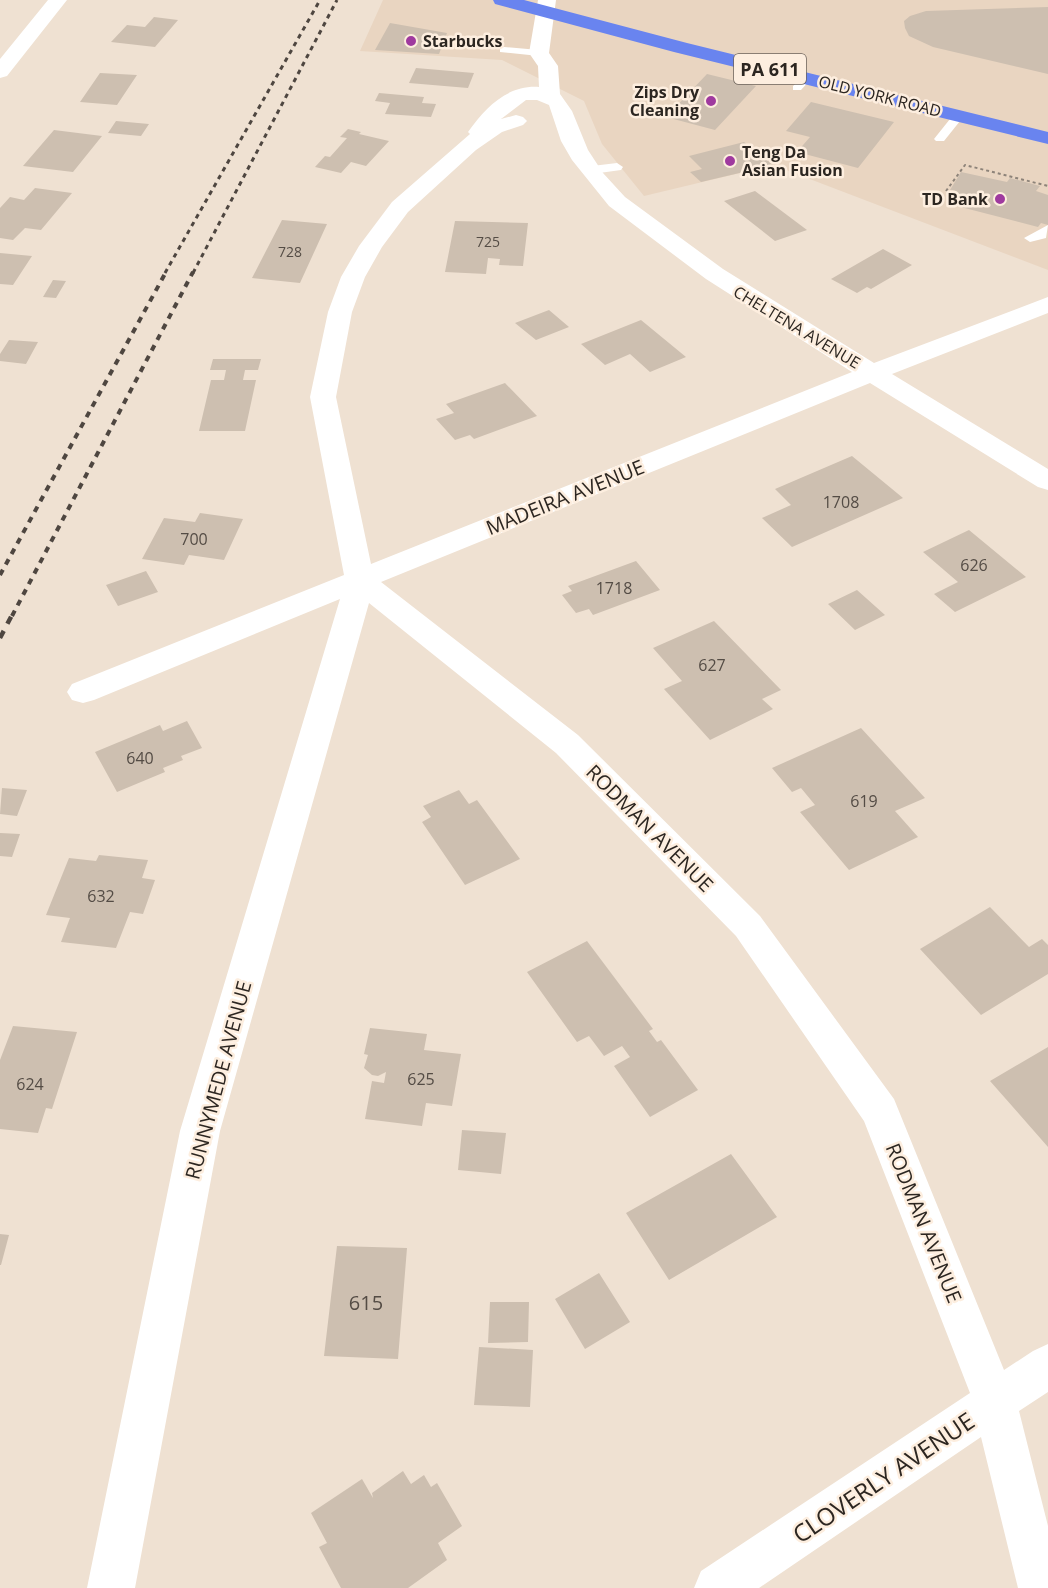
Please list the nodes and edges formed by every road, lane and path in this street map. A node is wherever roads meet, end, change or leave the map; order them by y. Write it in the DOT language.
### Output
graph roads {
  1 [pos="58,0"];
  2 [pos="502,0"];
  3 [pos="571,0"];
  4 [pos="546,6"];
  5 [pos="504,50"];
  6 [pos="778,51"];
  7 [pos="539,53"];
  8 [pos="0,72"];
  9 [pos="958,116"];
  10 [pos="541,117"];
  11 [pos="1048,138"];
  12 [pos="940,140"];
  13 [pos="617,167"];
  14 [pos="592,170"];
  15 [pos="1048,186"];
  16 [pos="946,191"];
  17 [pos="1048,229"];
  18 [pos="1048,240"];
  19 [pos="1048,304"];
  20 [pos="872,373"];
  21 [pos="1048,481"];
  22 [pos="360,581"];
  23 [pos="83,692"];
  24 [pos="1048,1366"];
  25 [pos="995,1402"];
  26 [pos="111,1588"];
  27 [pos="718,1588"];
  28 [pos="1042,1588"];
  1 -- 8 [label="street"];
  2 -- 4 [label="highway, OLD YORK ROAD / PA 611"];
  3 -- 6 [label="highway, PA 611"];
  4 -- 7 [label="street"];
  4 -- 9 [label="highway, OLD YORK ROAD / PA 611"];
  5 -- 7 [label="lane"];
  7 -- 10 [label="street"];
  7 -- 10 [label="street"];
  9 -- 11 [label="highway, OLD YORK ROAD / PA 611"];
  9 -- 12 [label="lane"];
  10 -- 14 [label="street, CHELTENA AVENUE"];
  10 -- 22 [label="street"];
  13 -- 14 [label="lane"];
  14 -- 20 [label="street, CHELTENA AVENUE"];
  15 -- 16 [label="path"];
  17 -- 18 [label="lane"];
  19 -- 20 [label="street, MADEIRA AVENUE"];
  20 -- 21 [label="street, CHELTENA AVENUE"];
  20 -- 22 [label="street, MADEIRA AVENUE"];
  22 -- 23 [label="street, MADEIRA AVENUE"];
  22 -- 25 [label="street, RODMAN AVENUE"];
  22 -- 26 [label="street, RUNNYMEDE AVENUE"];
  24 -- 25 [label="street, CLOVERLY AVENUE"];
  25 -- 27 [label="street, CLOVERLY AVENUE"];
  25 -- 28 [label="street, RODMAN AVENUE"];
}
